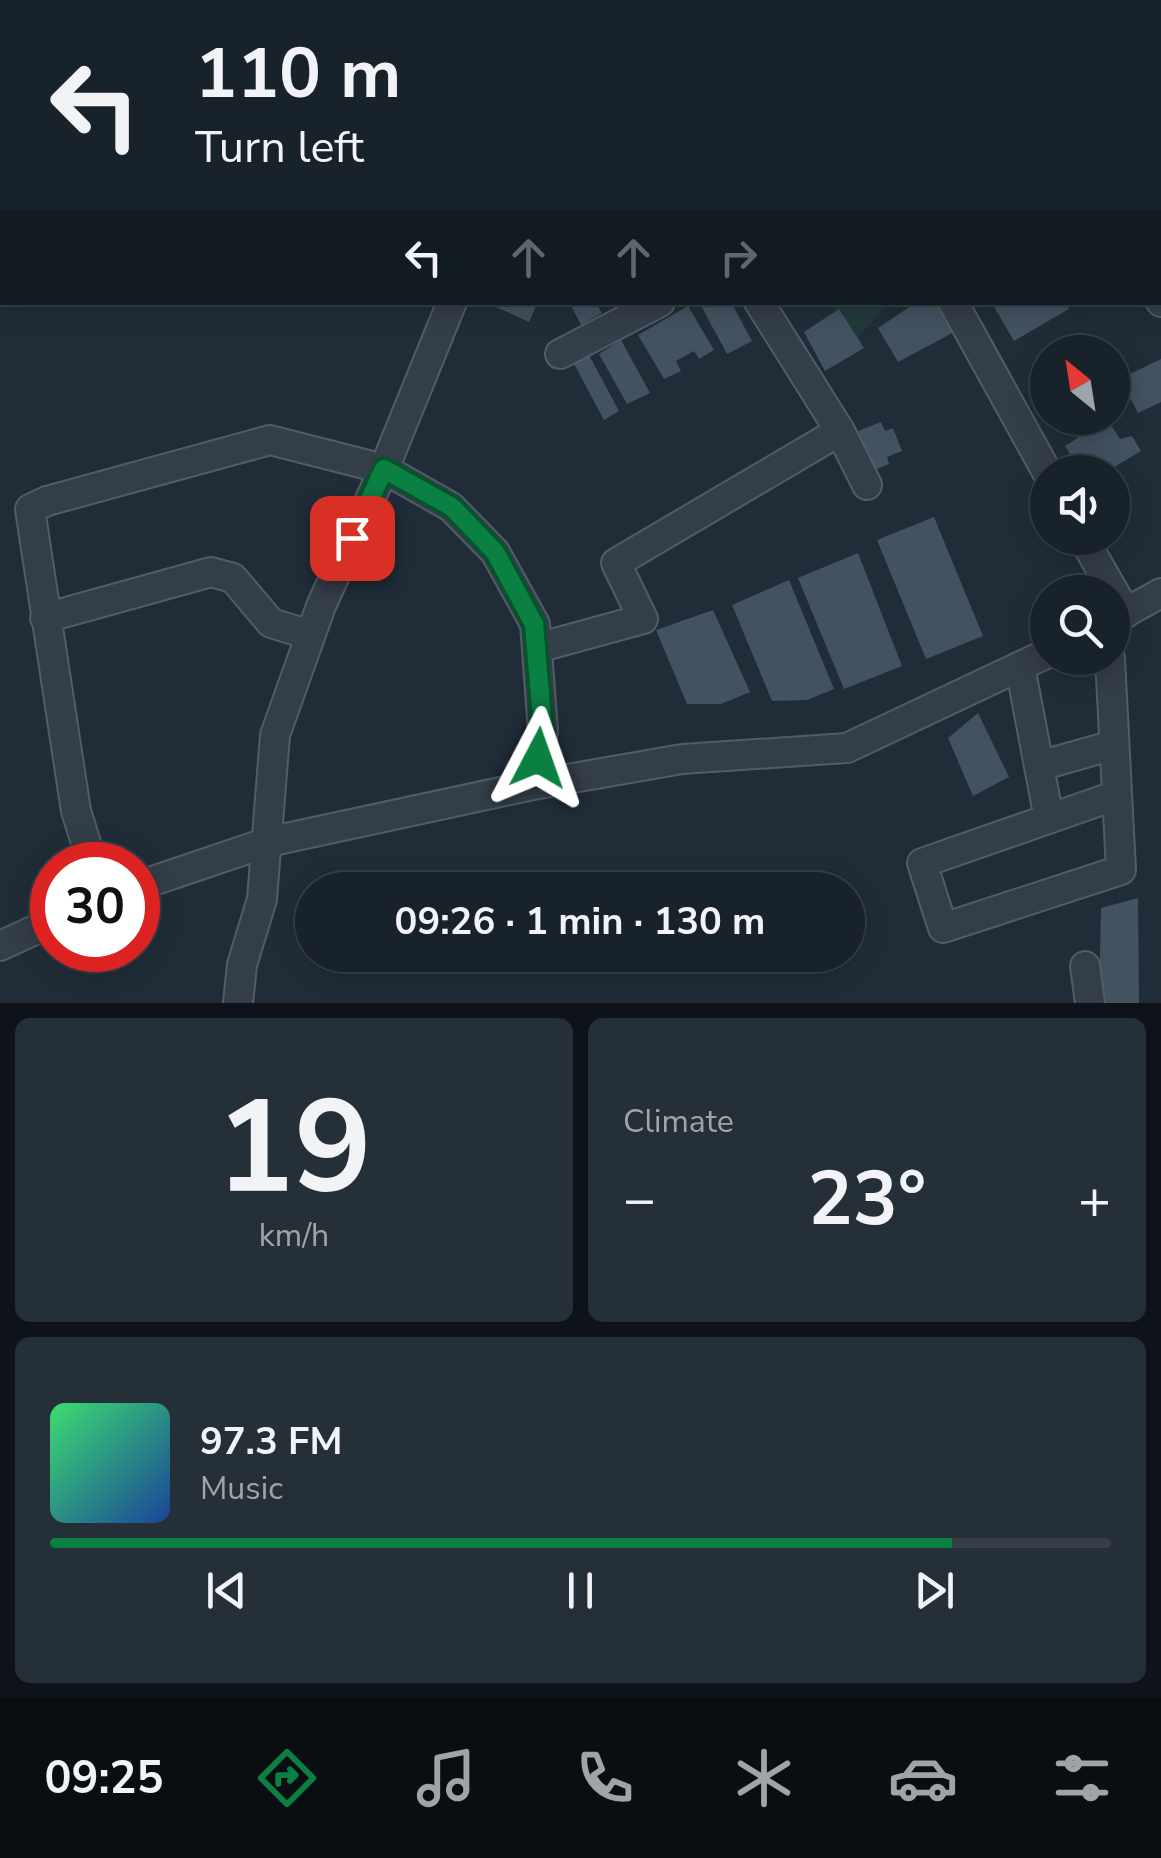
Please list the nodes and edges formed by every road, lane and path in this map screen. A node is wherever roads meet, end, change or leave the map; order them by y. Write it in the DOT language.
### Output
graph roads {
  1 [pos="451,305"];
  2 [pos="654,305"];
  3 [pos="761,305"];
  4 [pos="954,305"];
  5 [pos="560,354"];
  6 [pos="840,431"];
  7 [pos="1037,455"];
  8 [pos="384,469"];
  9 [pos="868,485"];
  10 [pos="1161,594"];
  11 [pos="1130,610"];
  12 [pos="45,618"];
  13 [pos="310,636"];
  14 [pos="537,648"];
  15 [pos="1030,661"];
  16 [pos="1020,666"];
  17 [pos="1111,675"];
  18 [pos="1114,746"];
  19 [pos="1039,766"];
  20 [pos="532,785"];
  21 [pos="1117,795"];
  22 [pos="1049,819"];
  23 [pos="86,842"];
  24 [pos="268,842"];
  25 [pos="160,879"];
  26 [pos="30,932"];
  27 [pos="0,946"];
  28 [pos="1085,966"];
  29 [pos="238,1003"];
  30 [pos="1090,1003"];
  1 -- 8 [label="street"];
  2 -- 5 [label="street"];
  3 -- 6 [label="street"];
  4 -- 7 [label="street"];
  6 -- 9 [label="street"];
  6 -- 14 [label="street"];
  8 -- 12 [label="street"];
  8 -- 13 [label="street"];
  8 -- 14 [label="street"];
  10 -- 11 [label="street"];
  12 -- 13 [label="street"];
  12 -- 23 [label="street"];
  13 -- 24 [label="street"];
  14 -- 20 [label="street"];
  15 -- 16 [label="street"];
  16 -- 19 [label="street"];
  16 -- 20 [label="street"];
  17 -- 18 [label="street"];
  18 -- 19 [label="street"];
  18 -- 21 [label="street"];
  19 -- 22 [label="street"];
  20 -- 24 [label="street"];
  21 -- 22 [label="street"];
  21 -- 22 [label="street"];
  24 -- 25 [label="street"];
  24 -- 29 [label="street"];
  26 -- 27 [label="street"];
  28 -- 30 [label="street"];
}
